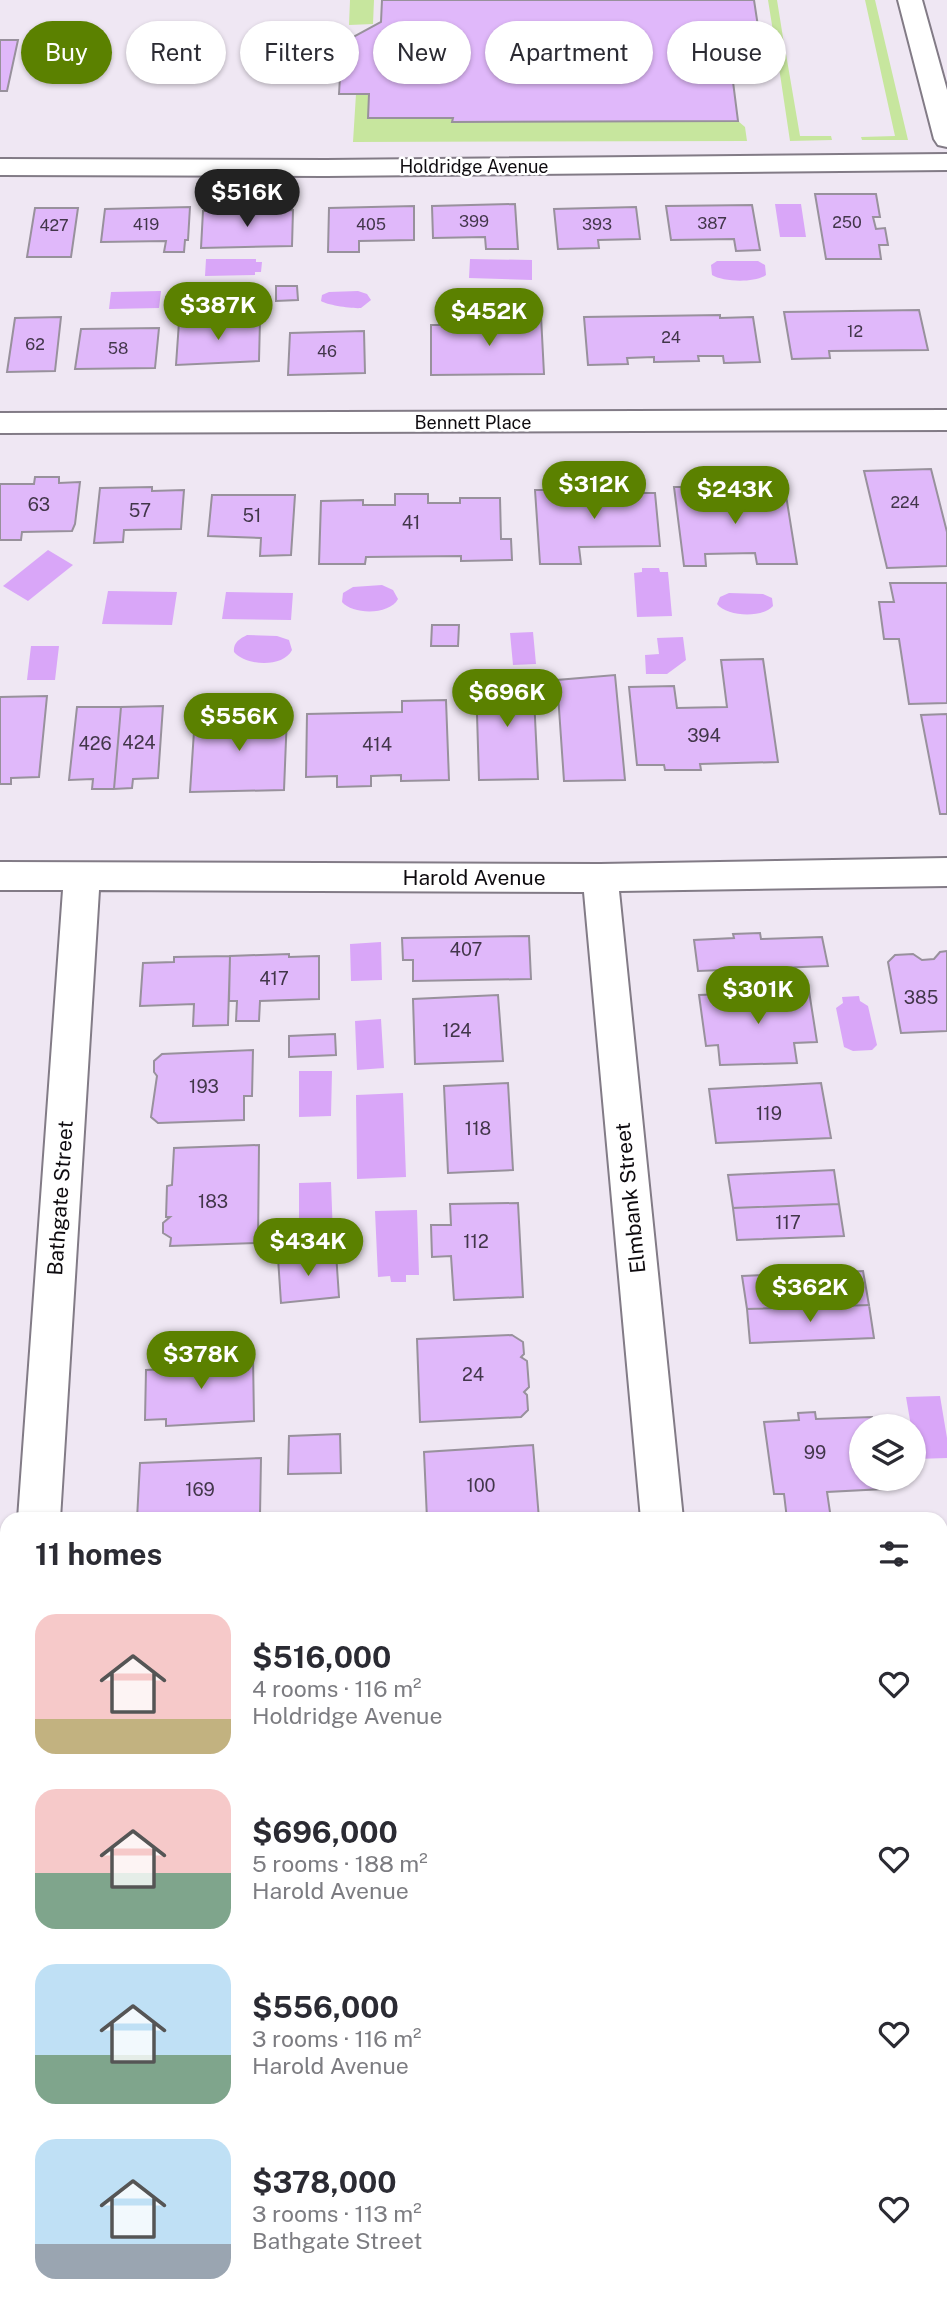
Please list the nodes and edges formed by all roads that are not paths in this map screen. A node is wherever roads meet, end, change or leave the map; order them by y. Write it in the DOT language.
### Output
graph roads {
  1 [pos="910,0"];
  2 [pos="947,139"];
  3 [pos="947,163"];
  4 [pos="0,167"];
  5 [pos="947,420"];
  6 [pos="0,423"];
  7 [pos="947,872"];
  8 [pos="0,876"];
  9 [pos="82,876"];
  10 [pos="600,878"];
  11 [pos="39,1512"];
  12 [pos="661,1512"];
  1 -- 2 [label="street"];
  3 -- 4 [label="street, Holdridge Avenue"];
  5 -- 6 [label="street, Bennett Place"];
  7 -- 10 [label="street, Harold Avenue"];
  8 -- 9 [label="street, Harold Avenue"];
  9 -- 10 [label="street, Harold Avenue"];
  9 -- 11 [label="street, Bathgate Street"];
  10 -- 12 [label="street, Elmbank Street"];
}
